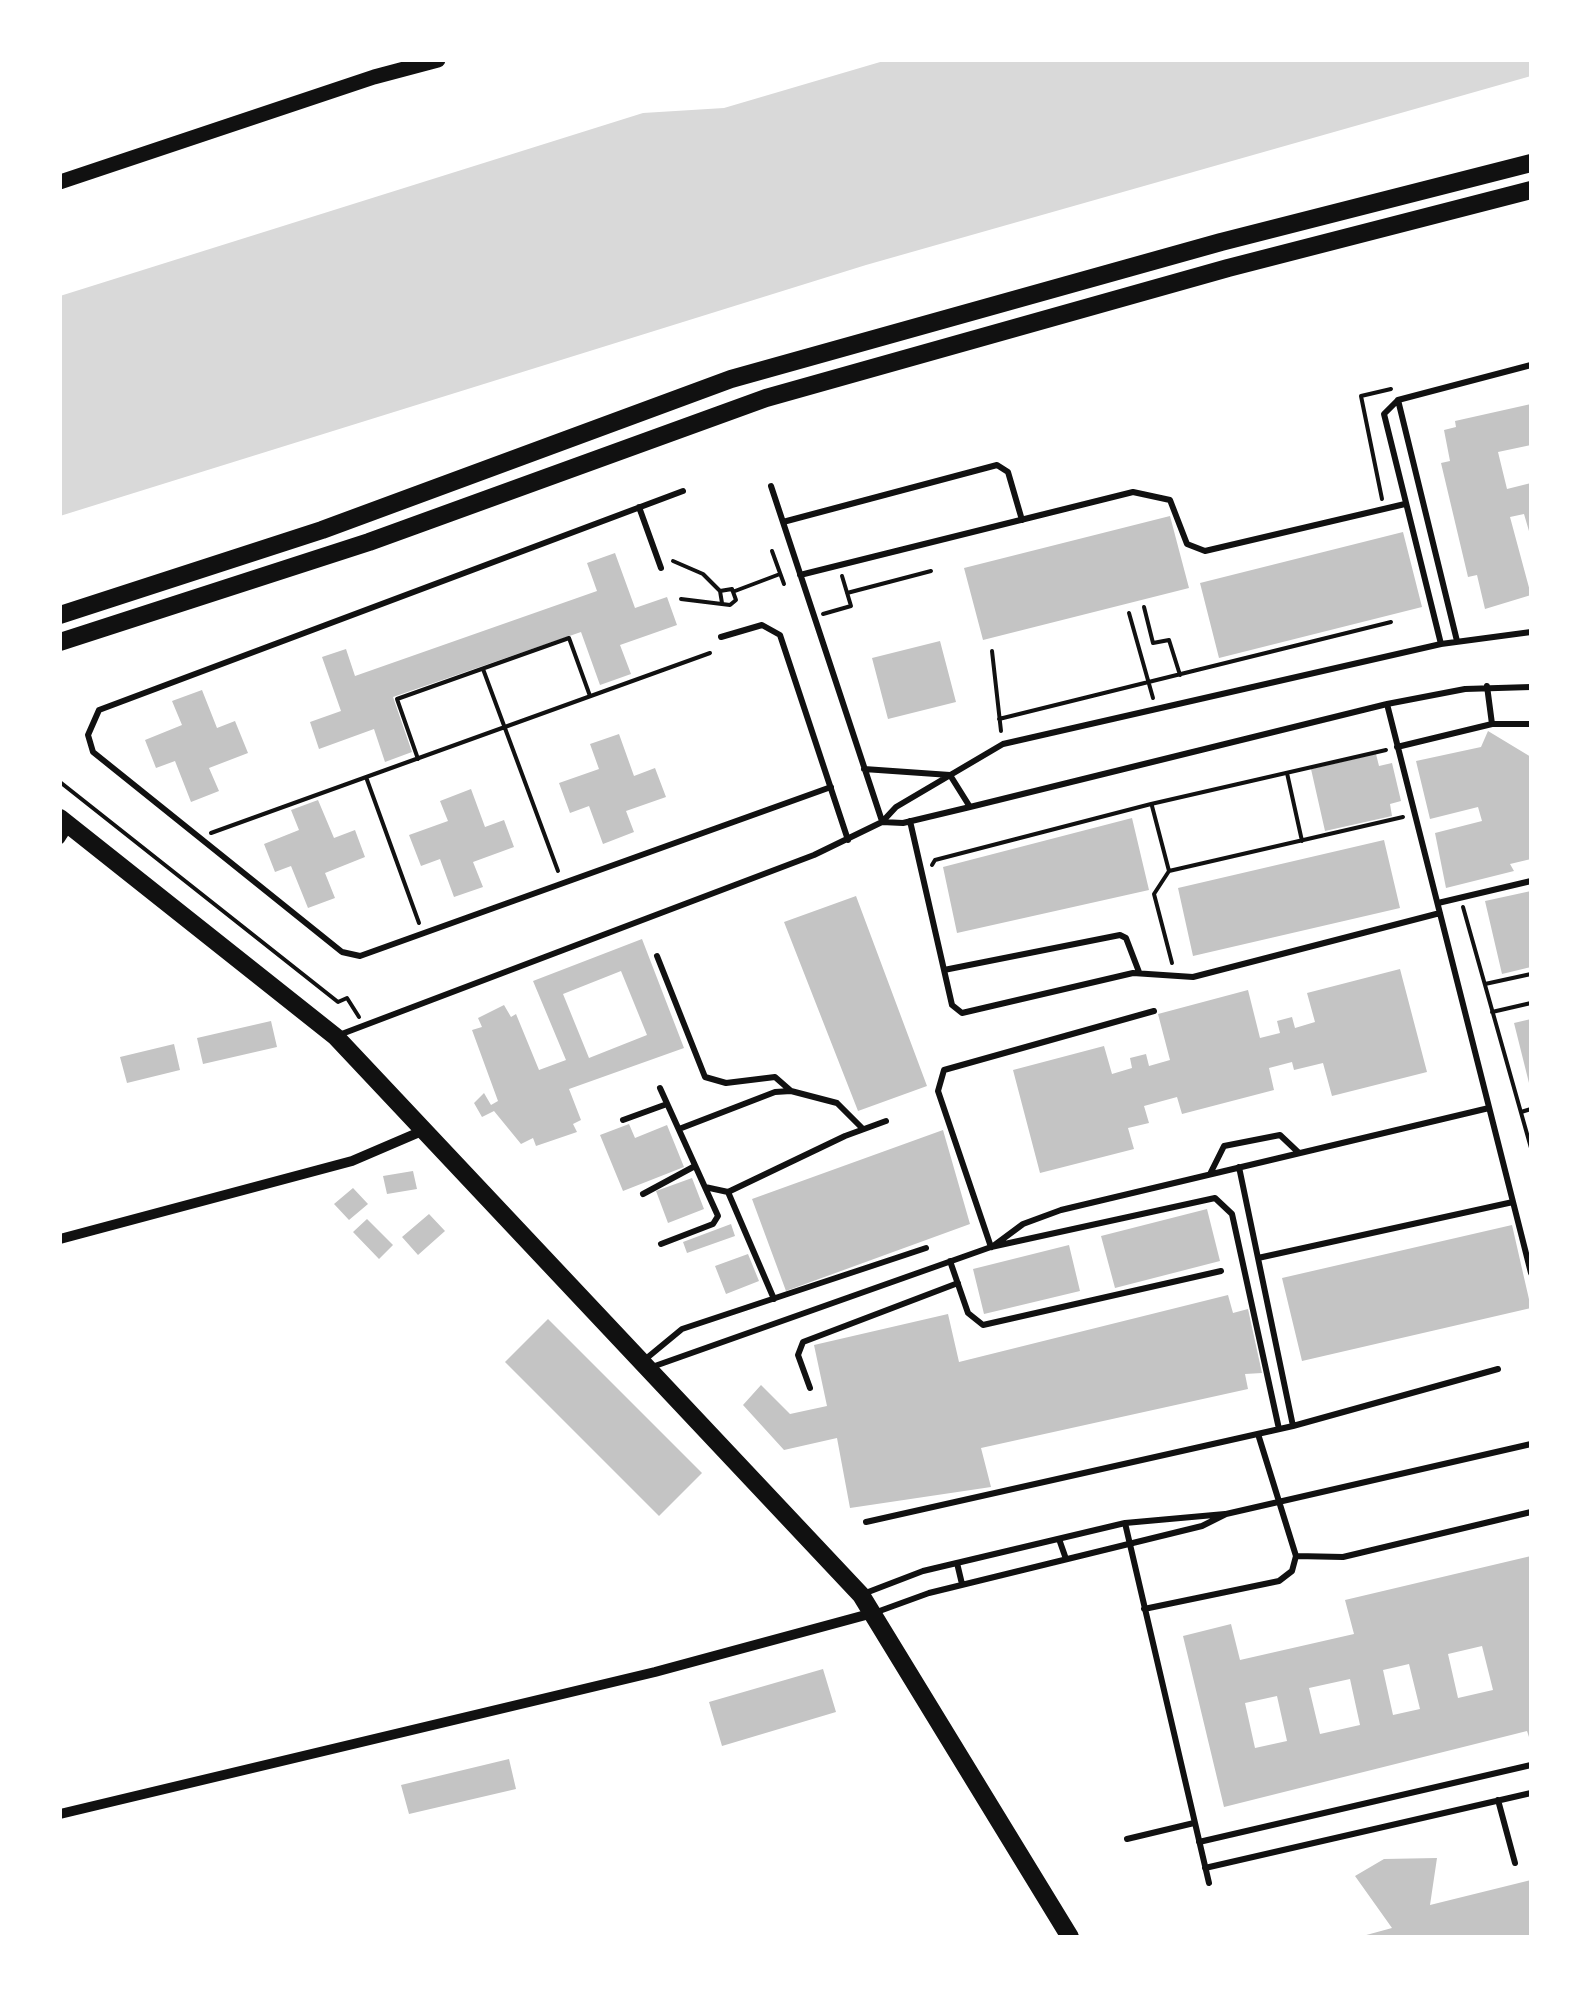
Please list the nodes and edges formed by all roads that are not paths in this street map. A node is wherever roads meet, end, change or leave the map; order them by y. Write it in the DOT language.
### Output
graph roads {
  1 [pos="438,60"];
  2 [pos="1531,163"];
  3 [pos="60,182"];
  4 [pos="1531,190"];
  5 [pos="1531,365"];
  6 [pos="1398,400"];
  7 [pos="771,486"];
  8 [pos="683,491"];
  9 [pos="1405,504"];
  10 [pos="638,508"];
  11 [pos="1022,520"];
  12 [pos="783,522"];
  13 [pos="660,564"];
  14 [pos="800,575"];
  15 [pos="60,614"];
  16 [pos="1531,632"];
  17 [pos="721,637"];
  18 [pos="1457,641"];
  19 [pos="60,642"];
  20 [pos="1442,644"];
  21 [pos="1488,686"];
  22 [pos="1531,687"];
  23 [pos="1387,704"];
  24 [pos="1492,724"];
  25 [pos="1531,724"];
  26 [pos="1398,747"];
  27 [pos="864,769"];
  28 [pos="950,776"];
  29 [pos="830,787"];
  30 [pos="970,807"];
  31 [pos="910,821"];
  32 [pos="882,822"];
  33 [pos="63,827"];
  34 [pos="848,840"];
  35 [pos="1531,881"];
  36 [pos="1439,908"];
  37 [pos="658,956"];
  38 [pos="944,970"];
  39 [pos="1139,972"];
  40 [pos="1154,1011"];
  41 [pos="336,1037"];
  42 [pos="660,1088"];
  43 [pos="791,1091"];
  44 [pos="667,1104"];
  45 [pos="1489,1108"];
  46 [pos="623,1120"];
  47 [pos="886,1121"];
  48 [pos="679,1129"];
  49 [pos="863,1129"];
  50 [pos="422,1132"];
  51 [pos="1299,1153"];
  52 [pos="695,1166"];
  53 [pos="1239,1168"];
  54 [pos="1210,1174"];
  55 [pos="705,1187"];
  56 [pos="728,1192"];
  57 [pos="643,1194"];
  58 [pos="1513,1202"];
  59 [pos="60,1239"];
  60 [pos="661,1244"];
  61 [pos="1528,1244"];
  62 [pos="990,1247"];
  63 [pos="926,1248"];
  64 [pos="1258,1258"];
  65 [pos="950,1261"];
  66 [pos="1222,1271"];
  67 [pos="1531,1273"];
  68 [pos="958,1283"];
  69 [pos="774,1298"];
  70 [pos="644,1366"];
  71 [pos="1498,1369"];
  72 [pos="810,1388"];
  73 [pos="1293,1426"];
  74 [pos="1279,1429"];
  75 [pos="1258,1434"];
  76 [pos="1531,1444"];
  77 [pos="1280,1502"];
  78 [pos="1531,1512"];
  79 [pos="1226,1514"];
  80 [pos="866,1522"];
  81 [pos="1125,1523"];
  82 [pos="1060,1539"];
  83 [pos="1129,1544"];
  84 [pos="1296,1556"];
  85 [pos="1066,1559"];
  86 [pos="957,1563"];
  87 [pos="962,1584"];
  88 [pos="861,1595"];
  89 [pos="1144,1609"];
  90 [pos="873,1613"];
  91 [pos="840,1620"];
  92 [pos="1531,1765"];
  93 [pos="1531,1793"];
  94 [pos="1498,1800"];
  95 [pos="60,1814"];
  96 [pos="1194,1824"];
  97 [pos="1127,1839"];
  98 [pos="1199,1842"];
  99 [pos="1515,1863"];
  100 [pos="1205,1868"];
  101 [pos="1209,1883"];
  102 [pos="1070,1937"];
  1 -- 3 [label="street"];
  2 -- 15 [label="main road"];
  4 -- 19 [label="main road"];
  5 -- 6 [label="lane"];
  6 -- 9 [label="lane"];
  6 -- 18 [label="lane"];
  7 -- 12 [label="lane"];
  8 -- 10 [label="lane"];
  9 -- 11 [label="lane"];
  9 -- 20 [label="lane"];
  10 -- 13 [label="lane"];
  10 -- 29 [label="lane"];
  11 -- 12 [label="lane"];
  11 -- 14 [label="lane"];
  12 -- 14 [label="lane"];
  14 -- 27 [label="lane"];
  16 -- 18 [label="lane"];
  17 -- 29 [label="lane"];
  18 -- 20 [label="lane"];
  20 -- 28 [label="lane"];
  21 -- 22 [label="lane"];
  21 -- 23 [label="lane"];
  21 -- 24 [label="lane"];
  23 -- 26 [label="lane"];
  23 -- 30 [label="lane"];
  24 -- 25 [label="lane"];
  24 -- 26 [label="lane"];
  26 -- 36 [label="lane"];
  27 -- 28 [label="lane"];
  27 -- 32 [label="lane"];
  28 -- 30 [label="lane"];
  28 -- 32 [label="lane"];
  29 -- 34 [label="lane"];
  30 -- 31 [label="lane"];
  31 -- 32 [label="lane"];
  31 -- 38 [label="lane"];
  32 -- 34 [label="lane"];
  33 -- 41 [label="main road"];
  34 -- 41 [label="lane"];
  35 -- 36 [label="lane"];
  36 -- 39 [label="lane"];
  36 -- 45 [label="lane"];
  37 -- 43 [label="lane"];
  38 -- 39 [label="lane"];
  38 -- 39 [label="lane"];
  40 -- 62 [label="lane"];
  41 -- 50 [label="main road"];
  42 -- 44 [label="lane"];
  43 -- 48 [label="lane"];
  43 -- 49 [label="lane"];
  44 -- 46 [label="lane"];
  44 -- 48 [label="lane"];
  45 -- 51 [label="lane"];
  45 -- 58 [label="lane"];
  47 -- 49 [label="lane"];
  48 -- 52 [label="lane"];
  49 -- 56 [label="lane"];
  50 -- 59 [label="street"];
  50 -- 70 [label="main road"];
  51 -- 53 [label="lane"];
  51 -- 54 [label="lane"];
  52 -- 55 [label="lane"];
  52 -- 57 [label="lane"];
  53 -- 54 [label="lane"];
  53 -- 64 [label="lane"];
  54 -- 62 [label="lane"];
  55 -- 56 [label="lane"];
  55 -- 60 [label="lane"];
  56 -- 69 [label="lane"];
  58 -- 61 [label="lane"];
  58 -- 64 [label="lane"];
  61 -- 67 [label="lane"];
  62 -- 65 [label="lane"];
  62 -- 74 [label="lane"];
  63 -- 69 [label="lane"];
  64 -- 73 [label="lane"];
  65 -- 68 [label="lane"];
  65 -- 70 [label="lane"];
  66 -- 68 [label="lane"];
  68 -- 72 [label="lane"];
  69 -- 70 [label="lane"];
  70 -- 88 [label="main road"];
  71 -- 73 [label="lane"];
  73 -- 74 [label="lane"];
  74 -- 75 [label="lane"];
  75 -- 77 [label="lane"];
  75 -- 80 [label="lane"];
  76 -- 77 [label="lane"];
  77 -- 79 [label="lane"];
  77 -- 84 [label="lane"];
  78 -- 84 [label="lane"];
  79 -- 81 [label="lane"];
  79 -- 83 [label="lane"];
  81 -- 82 [label="lane"];
  81 -- 83 [label="lane"];
  82 -- 85 [label="lane"];
  82 -- 86 [label="lane"];
  83 -- 85 [label="lane"];
  83 -- 89 [label="lane"];
  84 -- 89 [label="lane"];
  85 -- 87 [label="lane"];
  86 -- 87 [label="lane"];
  86 -- 88 [label="lane"];
  87 -- 90 [label="lane"];
  88 -- 90 [label="main road"];
  88 -- 91 [label="street"];
  89 -- 96 [label="lane"];
  90 -- 91 [label="street"];
  90 -- 102 [label="main road"];
  91 -- 95 [label="street"];
  92 -- 98 [label="lane"];
  93 -- 94 [label="lane"];
  94 -- 99 [label="lane"];
  94 -- 100 [label="lane"];
  96 -- 97 [label="lane"];
  96 -- 98 [label="lane"];
  98 -- 100 [label="lane"];
  100 -- 101 [label="lane"];
}
